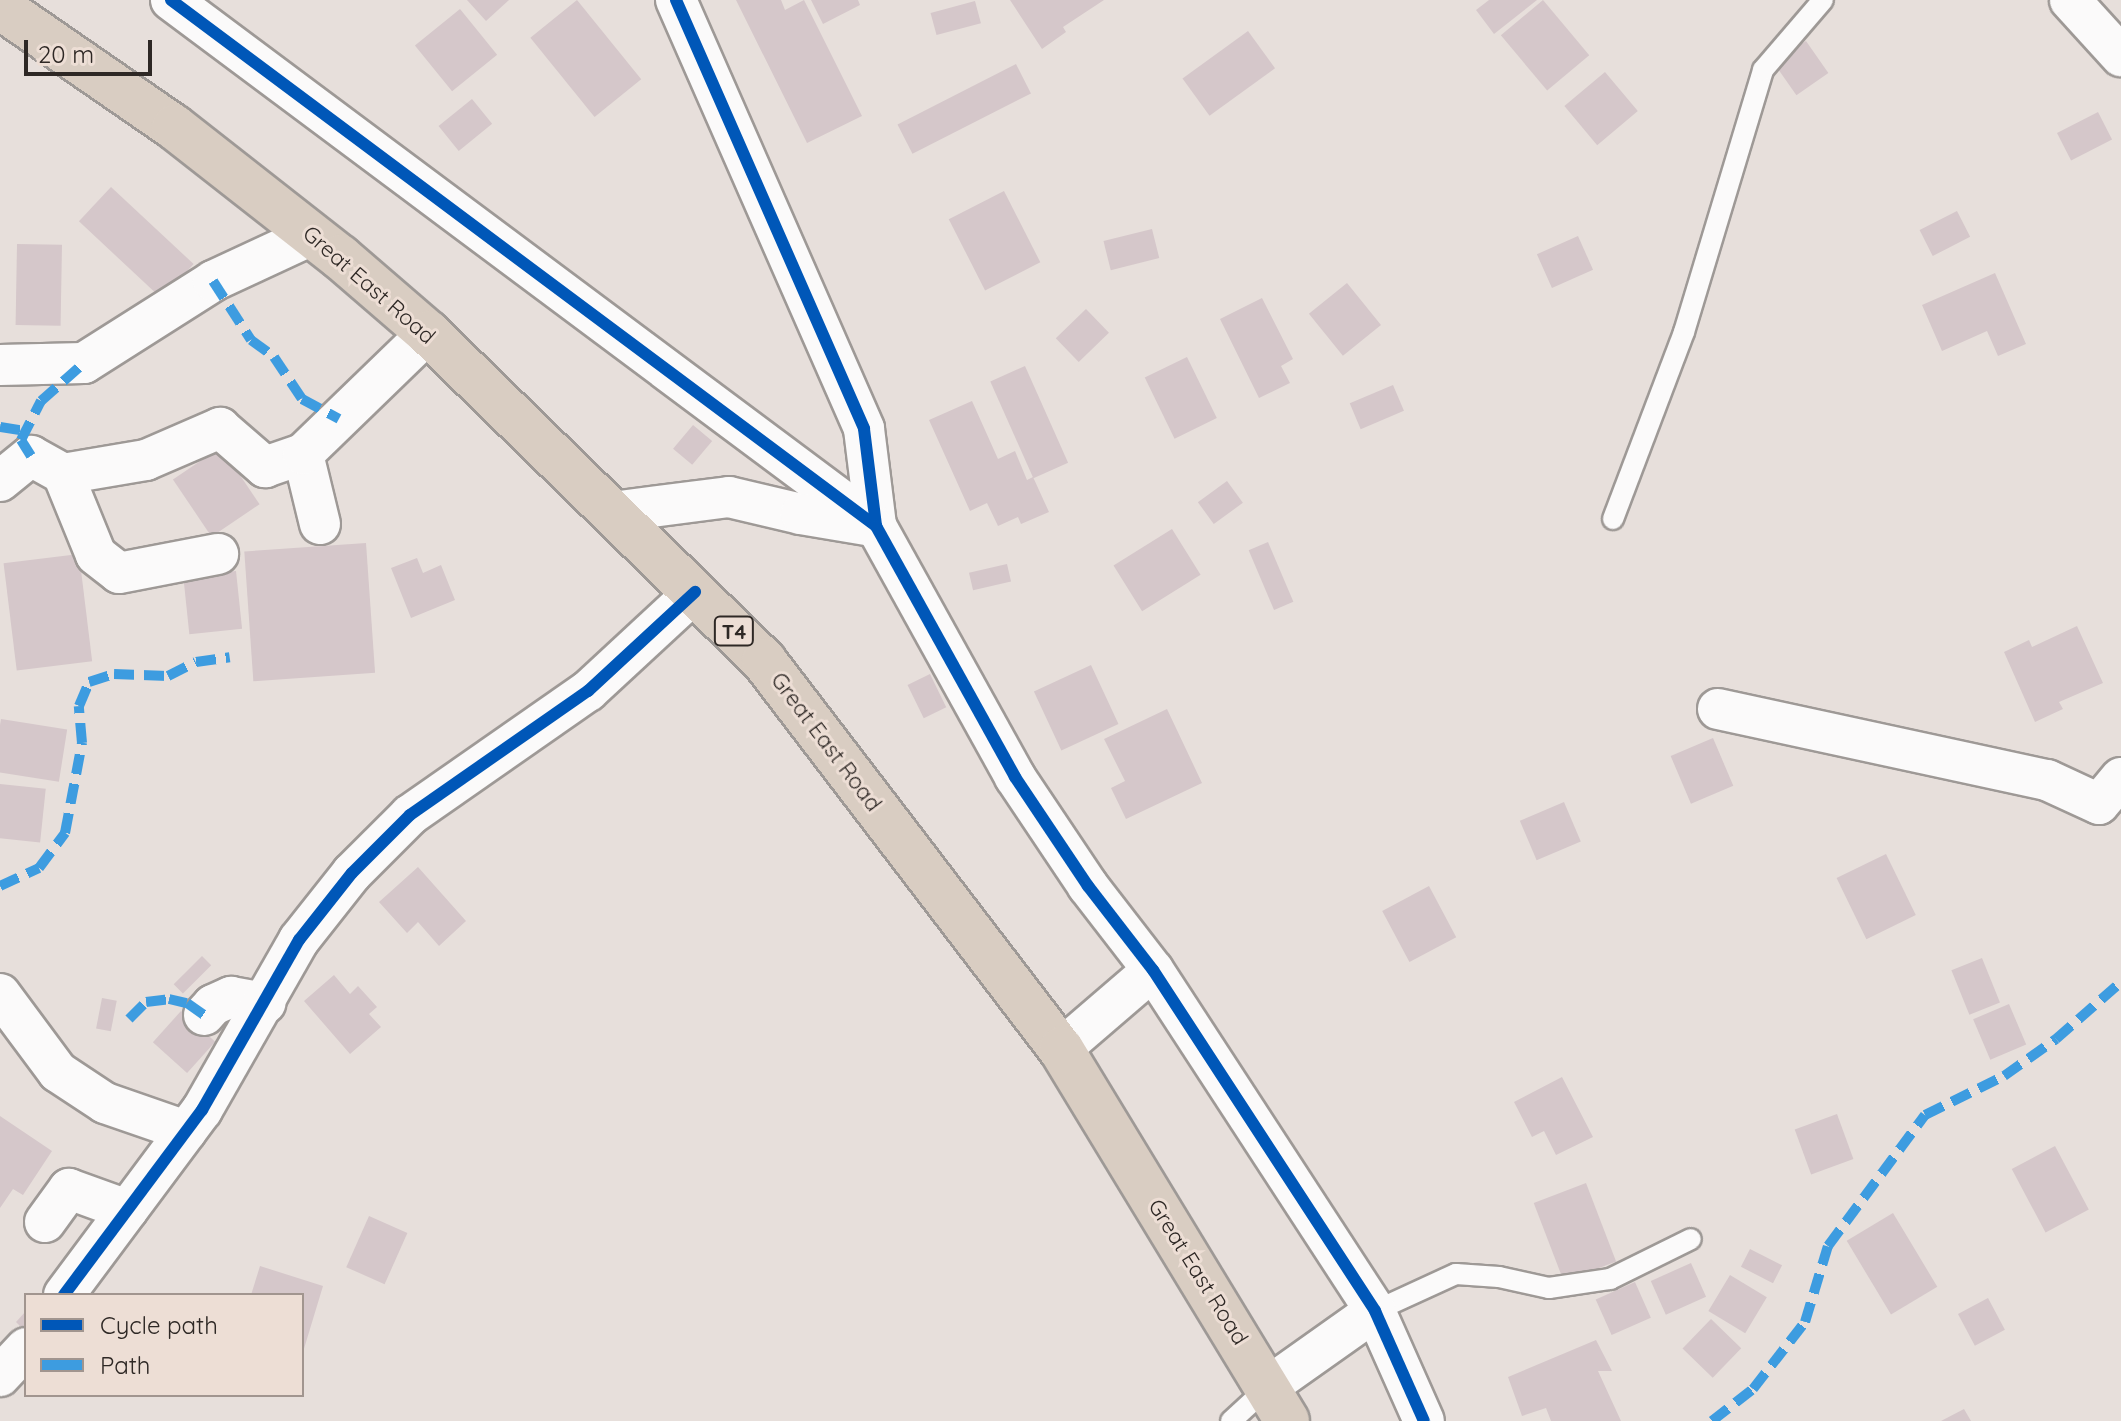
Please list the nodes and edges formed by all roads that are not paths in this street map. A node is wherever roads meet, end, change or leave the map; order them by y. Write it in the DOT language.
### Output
graph roads {
  1 [pos="171,0"];
  2 [pos="676,0"];
  3 [pos="1823,0"];
  4 [pos="2070,0"];
  5 [pos="0,7"];
  6 [pos="2121,56"];
  7 [pos="312,235"];
  8 [pos="428,333"];
  9 [pos="0,365"];
  10 [pos="303,454"];
  11 [pos="63,474"];
  12 [pos="0,481"];
  13 [pos="612,512"];
  14 [pos="1613,519"];
  15 [pos="320,524"];
  16 [pos="876,526"];
  17 [pos="218,554"];
  18 [pos="695,592"];
  19 [pos="1718,709"];
  20 [pos="2121,778"];
  21 [pos="1153,970"];
  22 [pos="0,994"];
  23 [pos="265,1003"];
  24 [pos="204,1015"];
  25 [pos="1061,1049"];
  26 [pos="186,1131"];
  27 [pos="127,1210"];
  28 [pos="45,1222"];
  29 [pos="1691,1239"];
  30 [pos="65,1293"];
  31 [pos="1375,1311"];
  32 [pos="24,1350"];
  33 [pos="0,1376"];
  34 [pos="1278,1404"];
  35 [pos="1231,1421"];
  36 [pos="1424,1421"];
  1 -- 16 [label="street"];
  2 -- 16 [label="street"];
  3 -- 14 [label="lane"];
  4 -- 6 [label="street"];
  5 -- 7 [label="highway, Great East Road / T4"];
  7 -- 8 [label="highway, Great East Road / T4"];
  7 -- 9 [label="street"];
  8 -- 10 [label="street"];
  8 -- 13 [label="highway, Great East Road / T4"];
  10 -- 11 [label="street"];
  10 -- 15 [label="street"];
  11 -- 12 [label="street"];
  11 -- 17 [label="street"];
  13 -- 16 [label="street"];
  13 -- 18 [label="highway, Great East Road / T4"];
  16 -- 21 [label="street"];
  18 -- 23 [label="street"];
  18 -- 25 [label="highway, Great East Road / T4"];
  19 -- 20 [label="street"];
  21 -- 25 [label="street"];
  21 -- 31 [label="street"];
  22 -- 26 [label="street"];
  23 -- 24 [label="street"];
  23 -- 26 [label="street"];
  25 -- 34 [label="highway, Great East Road / T4"];
  26 -- 27 [label="street"];
  27 -- 28 [label="street"];
  27 -- 30 [label="street"];
  29 -- 31 [label="lane"];
  31 -- 34 [label="street"];
  31 -- 36 [label="street"];
  32 -- 33 [label="street"];
  34 -- 35 [label="lane"];
}
